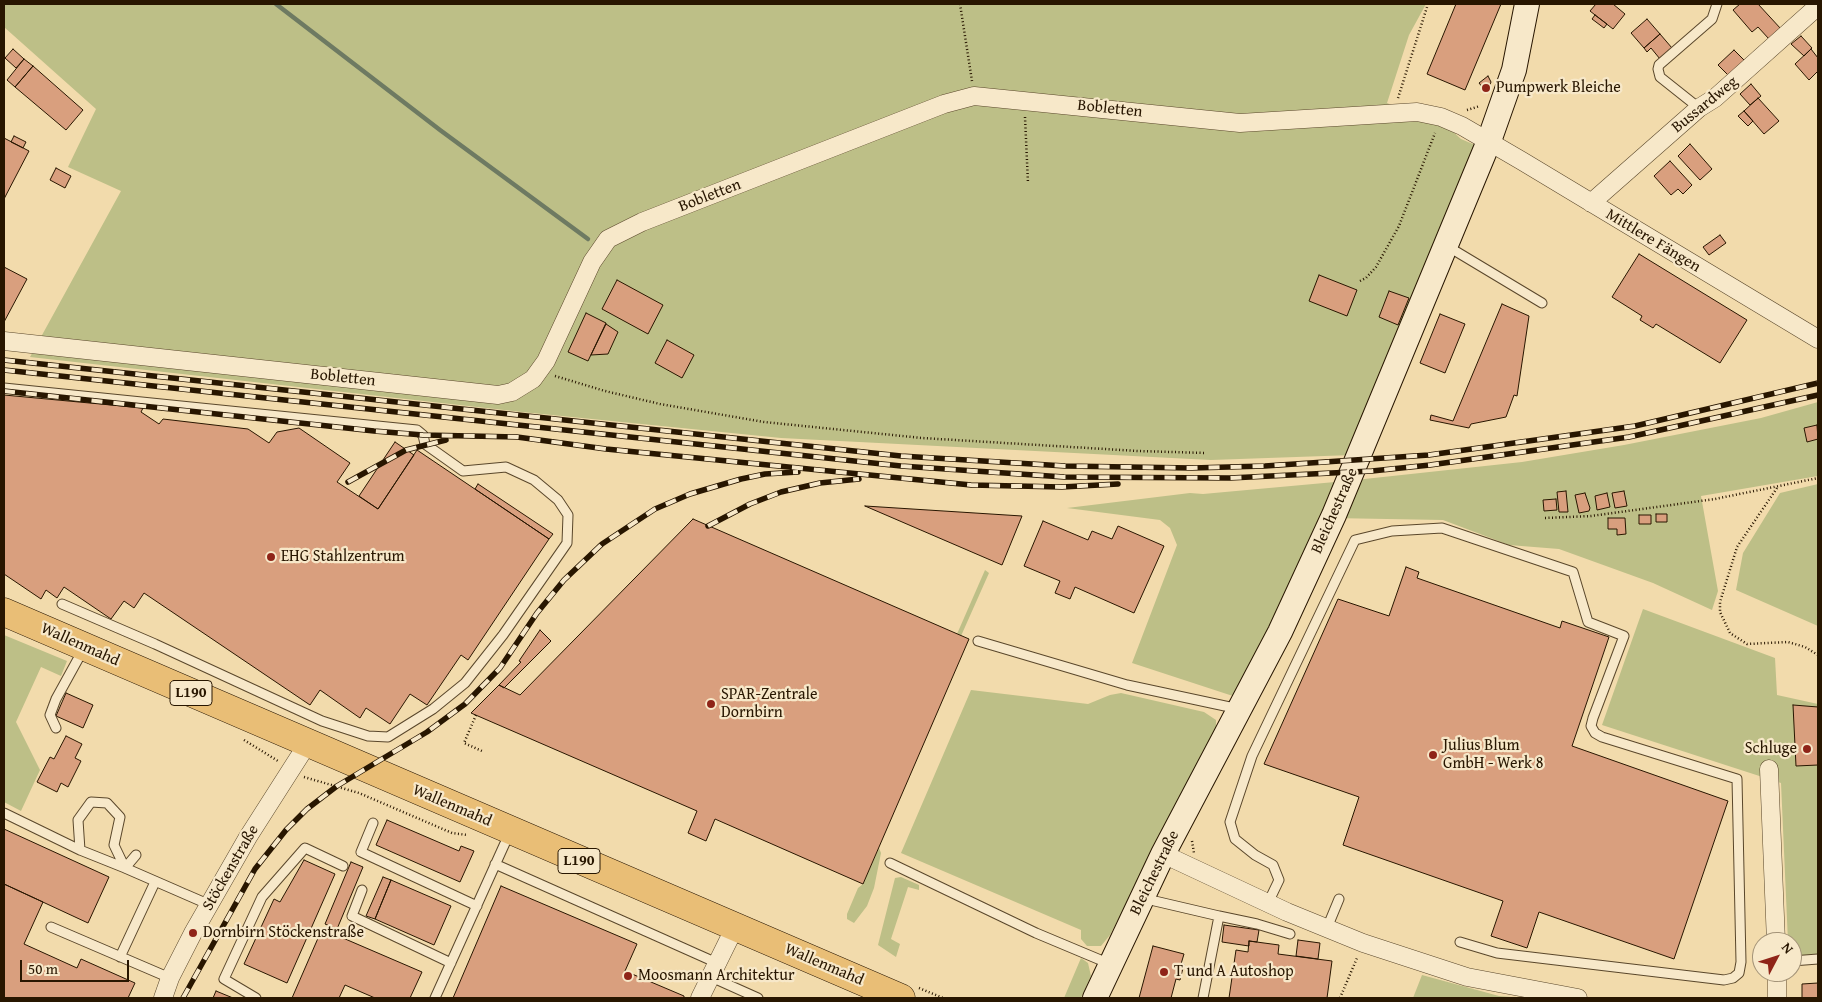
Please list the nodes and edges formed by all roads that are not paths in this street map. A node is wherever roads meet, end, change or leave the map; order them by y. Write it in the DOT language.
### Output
graph roads {
  1 [pos="1527,4"];
  2 [pos="1717,4"];
  3 [pos="1818,6"];
  4 [pos="1699,108"];
  5 [pos="1489,141"];
  6 [pos="1591,203"];
  7 [pos="1447,246"];
  8 [pos="1542,303"];
  9 [pos="1818,339"];
  10 [pos="4,341"];
  11 [pos="4,388"];
  12 [pos="62,604"];
  13 [pos="4,612"];
  14 [pos="978,641"];
  15 [pos="85,647"];
  16 [pos="1239,710"];
  17 [pos="56,728"];
  18 [pos="308,743"];
  19 [pos="1769,769"];
  20 [pos="4,813"];
  21 [pos="373,823"];
  22 [pos="511,831"];
  23 [pos="80,850"];
  24 [pos="136,854"];
  25 [pos="1163,854"];
  26 [pos="890,863"];
  27 [pos="496,864"];
  28 [pos="343,866"];
  29 [pos="125,868"];
  30 [pos="155,882"];
  31 [pos="362,890"];
  32 [pos="1142,898"];
  33 [pos="1339,899"];
  34 [pos="1268,903"];
  35 [pos="210,905"];
  36 [pos="477,906"];
  37 [pos="1219,916"];
  38 [pos="51,927"];
  39 [pos="735,927"];
  40 [pos="1327,928"];
  41 [pos="1776,932"];
  42 [pos="1290,934"];
  43 [pos="1460,942"];
  44 [pos="120,957"];
  45 [pos="1818,959"];
  46 [pos="1802,960"];
  47 [pos="451,963"];
  48 [pos="1110,964"];
  49 [pos="714,970"];
  50 [pos="170,978"];
  51 [pos="1777,982"];
  52 [pos="163,998"];
  53 [pos="256,998"];
  54 [pos="435,998"];
  55 [pos="700,998"];
  56 [pos="758,998"];
  57 [pos="901,998"];
  58 [pos="1095,998"];
  59 [pos="1203,998"];
  60 [pos="1578,998"];
  61 [pos="1777,998"];
  1 -- 5 [label="main road, Bleichestraße"];
  2 -- 4 [label="lane"];
  3 -- 4 [label="street, Bussardweg"];
  4 -- 6 [label="street, Bussardweg"];
  5 -- 6 [label="street, Mittlere Fängen"];
  5 -- 7 [label="main road, Bleichestraße"];
  5 -- 10 [label="street, Bobletten"];
  6 -- 9 [label="street, Mittlere Fängen"];
  7 -- 8 [label="lane"];
  7 -- 16 [label="main road, Bleichestraße"];
  11 -- 12 [label="lane"];
  13 -- 15 [label="main road, Wallenmahd / L190"];
  14 -- 16 [label="lane"];
  15 -- 17 [label="lane"];
  15 -- 18 [label="main road, Wallenmahd / L190"];
  16 -- 25 [label="main road, Bleichestraße"];
  18 -- 22 [label="main road, Wallenmahd / L190"];
  18 -- 35 [label="street, Stöckenstraße"];
  19 -- 41 [label="street"];
  20 -- 23 [label="lane"];
  21 -- 36 [label="lane"];
  22 -- 27 [label="lane"];
  22 -- 39 [label="main road, Wallenmahd / L190"];
  23 -- 29 [label="lane"];
  23 -- 29 [label="lane"];
  24 -- 29 [label="lane"];
  25 -- 32 [label="main road, Bleichestraße"];
  25 -- 34 [label="street"];
  26 -- 48 [label="lane"];
  27 -- 36 [label="lane"];
  27 -- 49 [label="lane"];
  28 -- 53 [label="lane"];
  29 -- 30 [label="lane"];
  30 -- 35 [label="lane"];
  30 -- 44 [label="lane"];
  31 -- 47 [label="lane"];
  32 -- 37 [label="lane"];
  32 -- 48 [label="main road, Bleichestraße"];
  33 -- 40 [label="lane"];
  34 -- 40 [label="street"];
  34 -- 43 [label="lane"];
  35 -- 50 [label="street, Stöckenstraße"];
  36 -- 47 [label="lane"];
  37 -- 42 [label="lane"];
  37 -- 59 [label="lane"];
  38 -- 44 [label="lane"];
  39 -- 49 [label="street"];
  39 -- 57 [label="main road, Wallenmahd / L190"];
  40 -- 60 [label="street"];
  44 -- 50 [label="lane"];
  45 -- 46 [label="lane"];
  47 -- 54 [label="lane"];
  48 -- 58 [label="main road, Bleichestraße"];
  49 -- 55 [label="street"];
  49 -- 56 [label="lane"];
  50 -- 52 [label="street, Stöckenstraße"];
  51 -- 61 [label="street"];
}
